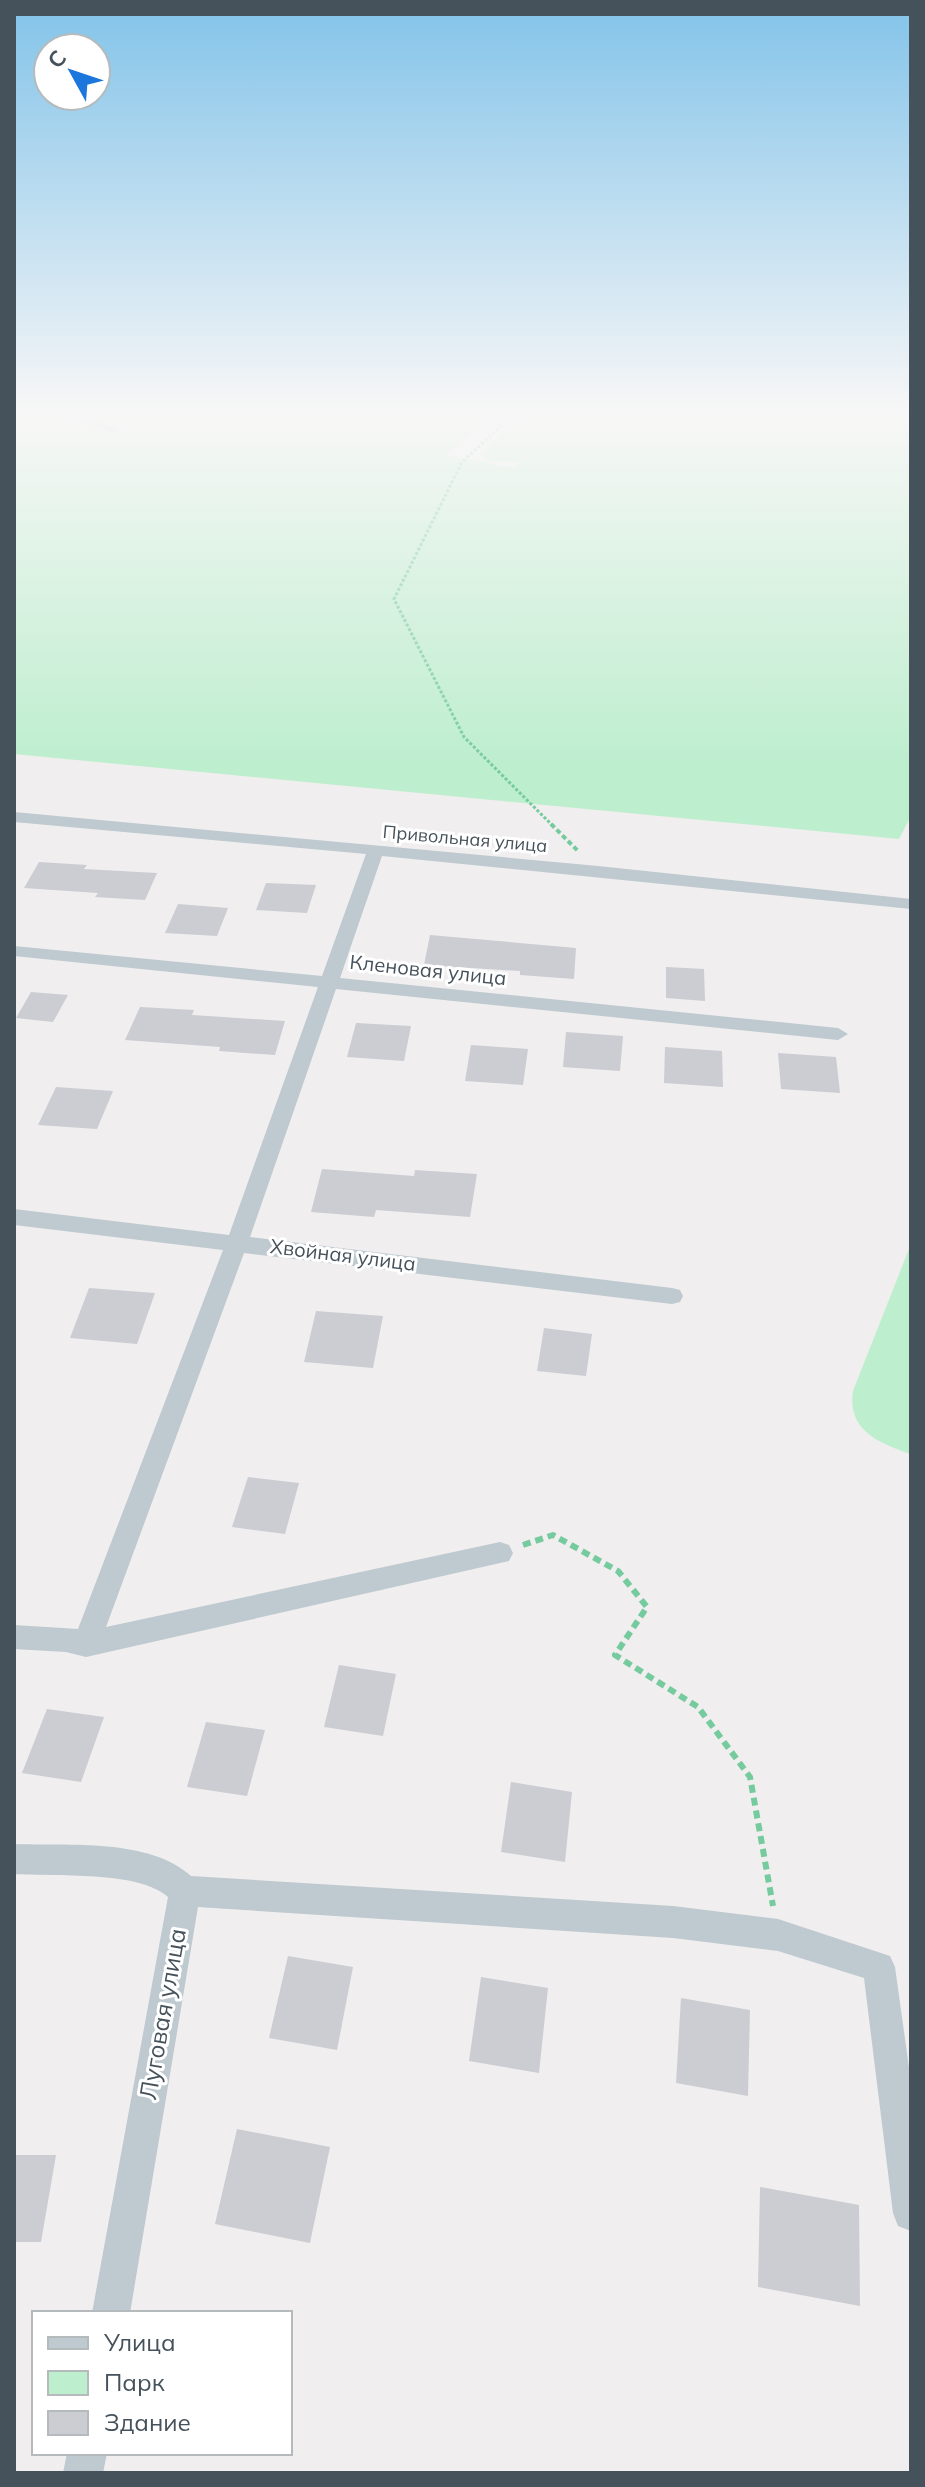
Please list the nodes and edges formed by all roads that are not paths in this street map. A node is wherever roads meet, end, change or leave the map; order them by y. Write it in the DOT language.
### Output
graph roads {
  1 [pos="14,817"];
  2 [pos="376,850"];
  3 [pos="911,904"];
  4 [pos="14,951"];
  5 [pos="328,982"];
  6 [pos="838,1034"];
  7 [pos="14,1217"];
  8 [pos="237,1242"];
  9 [pos="672,1296"];
  10 [pos="500,1553"];
  11 [pos="14,1637"];
  12 [pos="86,1644"];
  13 [pos="14,1859"];
  14 [pos="185,1891"];
  15 [pos="911,2213"];
  16 [pos="111,2311"];
  1 -- 2 [label="street, Привольная улица"];
  2 -- 3 [label="street, Привольная улица"];
  2 -- 5 [label="street"];
  4 -- 5 [label="street, Кленовая улица"];
  5 -- 6 [label="street, Кленовая улица"];
  5 -- 8 [label="street"];
  7 -- 8 [label="street, Хвойная улица"];
  8 -- 9 [label="street, Хвойная улица"];
  8 -- 12 [label="street"];
  10 -- 12 [label="street"];
  11 -- 12 [label="street"];
  13 -- 14 [label="street"];
  14 -- 15 [label="street"];
  14 -- 16 [label="street, Луговая улица"];
}
